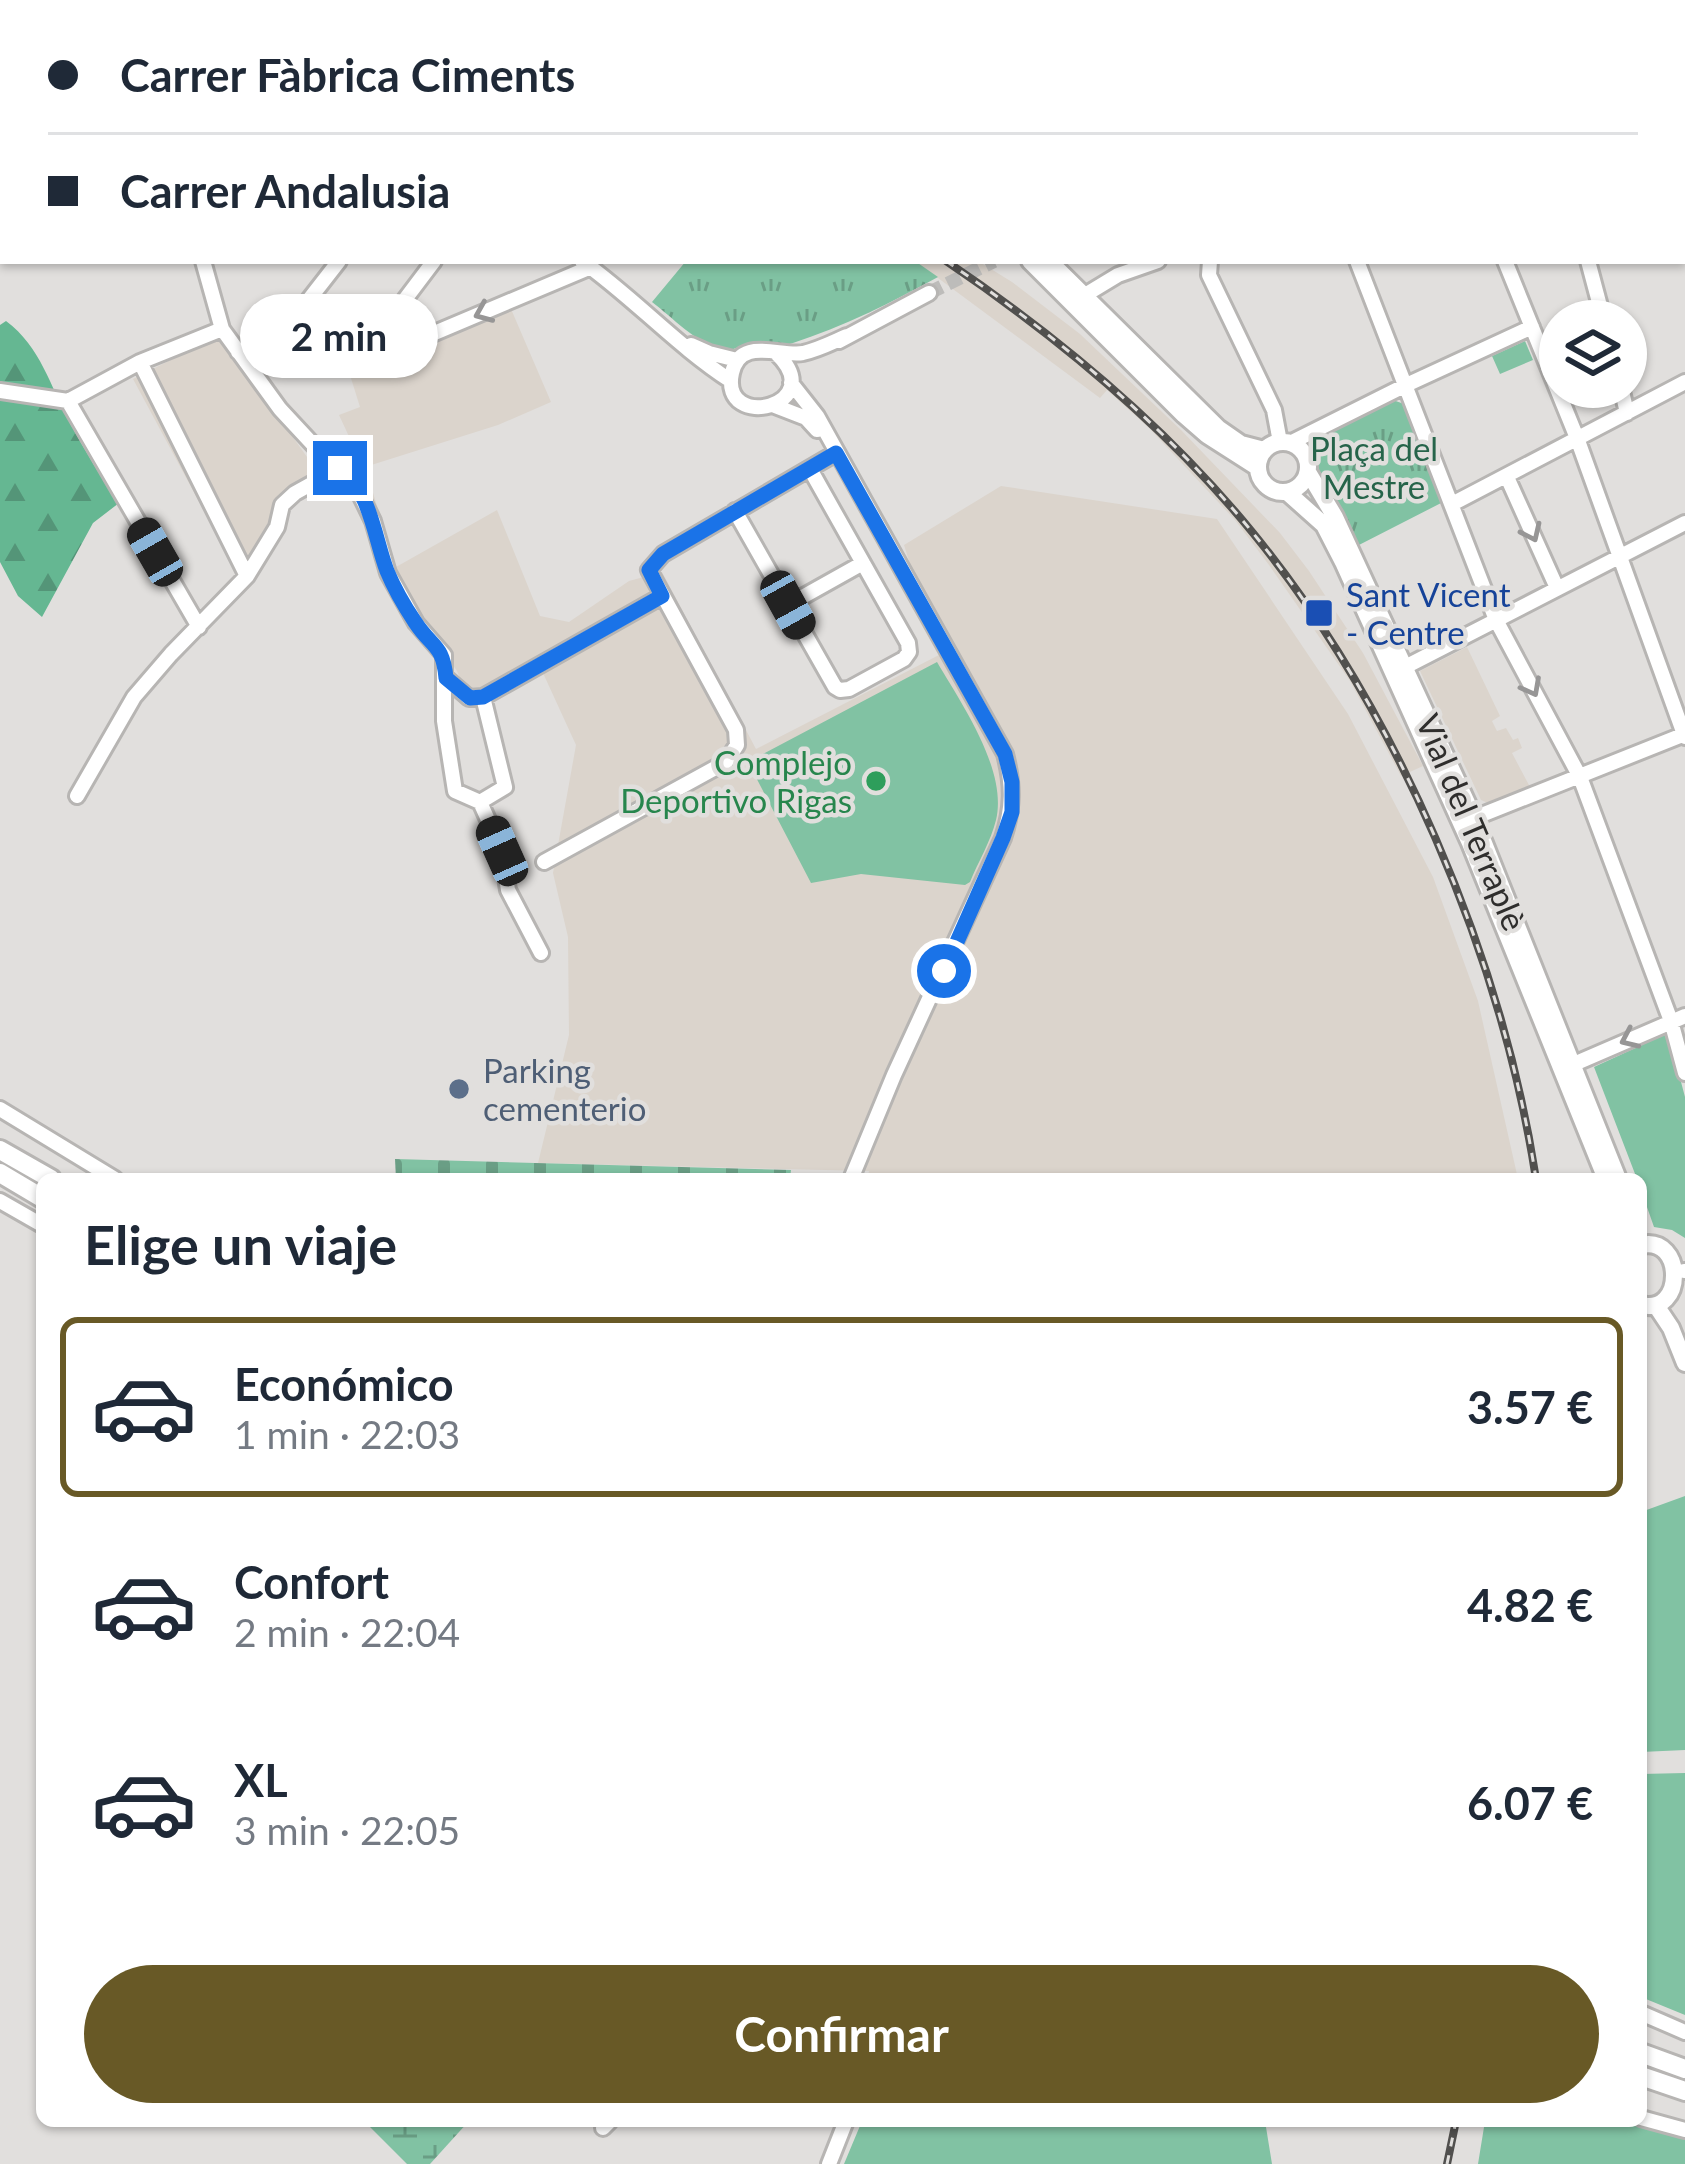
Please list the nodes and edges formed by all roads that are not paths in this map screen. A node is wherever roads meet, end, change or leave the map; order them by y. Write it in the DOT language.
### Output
graph roads {
  1 [pos="336,264"];
  2 [pos="432,264"];
  3 [pos="586,264"];
  4 [pos="1033,264"];
  5 [pos="1051,264"];
  6 [pos="1149,264"];
  7 [pos="1210,264"];
  8 [pos="1358,264"];
  9 [pos="1506,264"];
  10 [pos="1589,264"];
  11 [pos="206,269"];
  12 [pos="929,293"];
  13 [pos="1085,295"];
  14 [pos="1598,300"];
  15 [pos="1532,328"];
  16 [pos="222,329"];
  17 [pos="666,334"];
  18 [pos="848,336"];
  19 [pos="267,346"];
  20 [pos="238,352"];
  21 [pos="776,353"];
  22 [pos="737,360"];
  23 [pos="140,362"];
  24 [pos="354,367"];
  25 [pos="791,379"];
  26 [pos="730,381"];
  27 [pos="1685,382"];
  28 [pos="1404,386"];
  29 [pos="0,392"];
  30 [pos="68,400"];
  31 [pos="775,406"];
  32 [pos="1626,408"];
  33 [pos="1627,413"];
  34 [pos="1577,438"];
  35 [pos="832,447"];
  36 [pos="1273,450"];
  37 [pos="340,468"];
  38 [pos="810,469"];
  39 [pos="1308,472"];
  40 [pos="1507,477"];
  41 [pos="1287,492"];
  42 [pos="1452,504"];
  43 [pos="735,512"];
  44 [pos="1685,523"];
  45 [pos="1618,557"];
  46 [pos="863,563"];
  47 [pos="247,576"];
  48 [pos="1558,588"];
  49 [pos="662,596"];
  50 [pos="788,605"];
  51 [pos="1496,620"];
  52 [pos="199,628"];
  53 [pos="1406,667"];
  54 [pos="446,678"];
  55 [pos="483,697"];
  56 [pos="1685,735"];
  57 [pos="1580,777"];
  58 [pos="77,796"];
  59 [pos="481,802"];
  60 [pos="1474,818"];
  61 [pos="544,862"];
  62 [pos="541,953"];
  63 [pos="1678,1018"];
  64 [pos="1574,1064"];
  65 [pos="1685,1073"];
  66 [pos="0,1109"];
  67 [pos="0,1150"];
  68 [pos="0,1173"];
  69 [pos="40,1173"];
  70 [pos="106,1173"];
  71 [pos="854,1173"];
  72 [pos="1604,1173"];
  73 [pos="1616,1173"];
  74 [pos="36,1194"];
  75 [pos="0,1201"];
  76 [pos="36,1222"];
  77 [pos="1647,1241"];
  78 [pos="1685,1271"];
  79 [pos="1657,1304"];
  80 [pos="1685,1335"];
  81 [pos="1685,1363"];
  82 [pos="1647,2016"];
  83 [pos="1685,2032"];
  84 [pos="1647,2055"];
  85 [pos="1685,2069"];
  86 [pos="1647,2078"];
  87 [pos="1685,2091"];
  88 [pos="1647,2120"];
  89 [pos="844,2127"];
  90 [pos="1685,2130"];
  91 [pos="830,2164"];
  1 -- 19 [label="street"];
  2 -- 24 [label="street"];
  3 -- 17 [label="street"];
  3 -- 24 [label="street, one-way"];
  4 -- 36 [label="main road"];
  5 -- 13 [label="main road"];
  6 -- 13 [label="street"];
  7 -- 36 [label="street"];
  8 -- 28 [label="street"];
  9 -- 15 [label="street"];
  10 -- 14 [label="street"];
  11 -- 16 [label="street"];
  12 -- 18 [label="street"];
  13 -- 36 [label="main road"];
  15 -- 28 [label="street"];
  15 -- 34 [label="street"];
  16 -- 20 [label="street"];
  16 -- 23 [label="street"];
  17 -- 22 [label="street"];
  17 -- 26 [label="street"];
  18 -- 21 [label="street"];
  18 -- 25 [label="street"];
  19 -- 20 [label="street"];
  19 -- 24 [label="street"];
  20 -- 37 [label="street"];
  21 -- 22 [label="street"];
  21 -- 25 [label="street"];
  22 -- 26 [label="street"];
  23 -- 30 [label="street"];
  23 -- 47 [label="street"];
  25 -- 31 [label="street"];
  25 -- 35 [label="street"];
  26 -- 31 [label="street"];
  27 -- 33 [label="street"];
  28 -- 36 [label="street"];
  28 -- 42 [label="street"];
  29 -- 30 [label="street"];
  30 -- 52 [label="street"];
  31 -- 35 [label="street"];
  32 -- 33 [label="street"];
  33 -- 34 [label="street"];
  34 -- 40 [label="street"];
  34 -- 45 [label="street"];
  35 -- 38 [label="street"];
  35 -- 71 [label="street"];
  36 -- 39 [label="main road, Vial del Terraplè"];
  36 -- 41 [label="main road, Vial del Terraplè"];
  37 -- 47 [label="street"];
  37 -- 54 [label="street"];
  38 -- 43 [label="street"];
  38 -- 46 [label="street"];
  39 -- 41 [label="main road"];
  39 -- 53 [label="main road, Vial del Terraplè"];
  40 -- 42 [label="street"];
  40 -- 48 [label="street, one-way"];
  41 -- 72 [label="main road, Vial del Terraplè"];
  42 -- 51 [label="street"];
  43 -- 49 [label="street"];
  43 -- 50 [label="street"];
  44 -- 45 [label="street"];
  45 -- 48 [label="street"];
  45 -- 56 [label="street"];
  46 -- 50 [label="street"];
  46 -- 50 [label="street"];
  47 -- 52 [label="street"];
  48 -- 51 [label="street"];
  49 -- 55 [label="street"];
  49 -- 61 [label="street"];
  51 -- 53 [label="street"];
  51 -- 57 [label="street, one-way"];
  52 -- 58 [label="street"];
  53 -- 60 [label="main road, Vial del Terraplè"];
  54 -- 55 [label="street"];
  54 -- 59 [label="street"];
  55 -- 59 [label="street"];
  56 -- 57 [label="street"];
  57 -- 60 [label="street"];
  57 -- 63 [label="street"];
  59 -- 62 [label="street"];
  60 -- 64 [label="main road, Vial del Terraplè"];
  63 -- 64 [label="street, one-way"];
  63 -- 65 [label="street"];
  64 -- 73 [label="main road, Vial del Terraplè"];
  66 -- 70 [label="street"];
  67 -- 69 [label="highway"];
  68 -- 74 [label="highway"];
  75 -- 76 [label="street"];
  77 -- 78 [label="main road"];
  78 -- 79 [label="main road"];
  79 -- 80 [label="main road"];
  79 -- 81 [label="main road"];
  82 -- 83 [label="street"];
  84 -- 85 [label="highway"];
  86 -- 87 [label="highway"];
  88 -- 90 [label="street"];
  89 -- 91 [label="street"];
}
